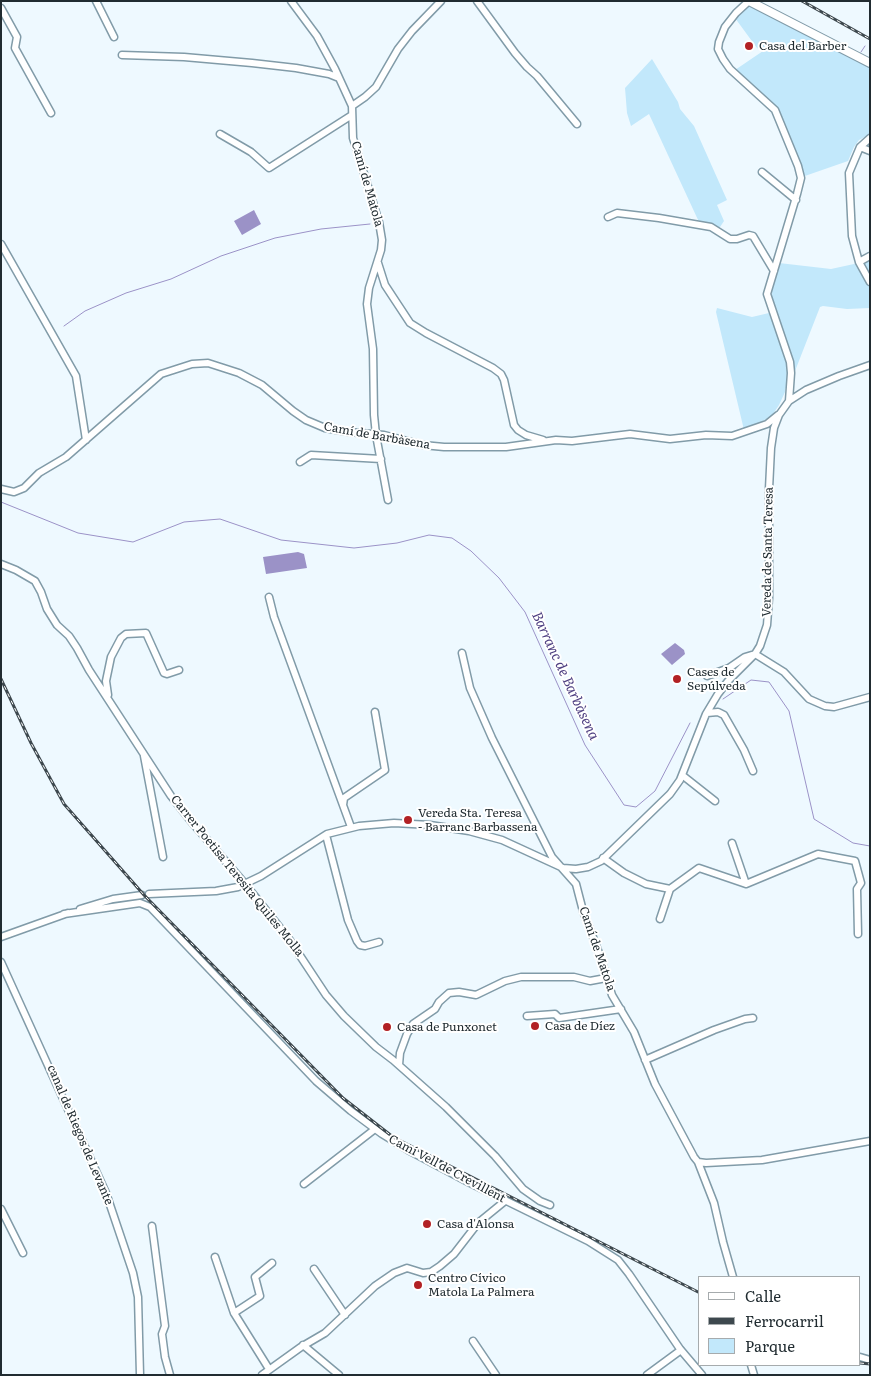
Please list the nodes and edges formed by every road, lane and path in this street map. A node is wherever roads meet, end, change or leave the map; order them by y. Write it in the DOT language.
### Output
graph roads {
  1 [pos="96,1"];
  2 [pos="291,1"];
  3 [pos="441,1"];
  4 [pos="477,1"];
  5 [pos="740,1"];
  6 [pos="749,1"];
  7 [pos="754,1"];
  8 [pos="1,8"];
  9 [pos="736,12"];
  10 [pos="114,37"];
  11 [pos="122,55"];
  12 [pos="870,62"];
  13 [pos="339,78"];
  14 [pos="352,106"];
  15 [pos="51,113"];
  16 [pos="352,115"];
  17 [pos="577,124"];
  18 [pos="220,134"];
  19 [pos="870,138"];
  20 [pos="860,147"];
  21 [pos="870,151"];
  22 [pos="762,172"];
  23 [pos="796,200"];
  24 [pos="608,217"];
  25 [pos="1,244"];
  26 [pos="870,256"];
  27 [pos="377,260"];
  28 [pos="858,262"];
  29 [pos="774,271"];
  30 [pos="870,282"];
  31 [pos="870,365"];
  32 [pos="789,401"];
  33 [pos="779,415"];
  34 [pos="376,435"];
  35 [pos="86,440"];
  36 [pos="547,442"];
  37 [pos="381,459"];
  38 [pos="300,462"];
  39 [pos="1,490"];
  40 [pos="388,500"];
  41 [pos="1,564"];
  42 [pos="269,598"];
  43 [pos="462,653"];
  44 [pos="755,654"];
  45 [pos="179,670"];
  46 [pos="707,676"];
  47 [pos="108,696"];
  48 [pos="870,697"];
  49 [pos="375,712"];
  50 [pos="707,713"];
  51 [pos="144,752"];
  52 [pos="753,771"];
  53 [pos="682,775"];
  54 [pos="715,801"];
  55 [pos="343,806"];
  56 [pos="351,827"];
  57 [pos="326,835"];
  58 [pos="732,844"];
  59 [pos="163,857"];
  60 [pos="603,858"];
  61 [pos="563,868"];
  62 [pos="246,884"];
  63 [pos="746,884"];
  64 [pos="670,889"];
  65 [pos="149,894"];
  66 [pos="142,895"];
  67 [pos="64,914"];
  68 [pos="660,919"];
  69 [pos="858,934"];
  70 [pos="1,937"];
  71 [pos="379,942"];
  72 [pos="1,962"];
  73 [pos="606,978"];
  74 [pos="621,1009"];
  75 [pos="527,1016"];
  76 [pos="753,1018"];
  77 [pos="645,1060"];
  78 [pos="399,1065"];
  79 [pos="375,1129"];
  80 [pos="870,1141"];
  81 [pos="698,1162"];
  82 [pos="304,1184"];
  83 [pos="505,1201"];
  84 [pos="550,1205"];
  85 [pos="1,1208"];
  86 [pos="152,1226"];
  87 [pos="24,1253"];
  88 [pos="215,1257"];
  89 [pos="272,1264"];
  90 [pos="314,1269"];
  91 [pos="733,1276"];
  92 [pos="234,1313"];
  93 [pos="345,1315"];
  94 [pos="473,1341"];
  95 [pos="303,1345"];
  96 [pos="681,1350"];
  97 [pos="269,1369"];
  98 [pos="140,1375"];
  99 [pos="170,1375"];
  100 [pos="262,1375"];
  101 [pos="339,1375"];
  102 [pos="496,1375"];
  103 [pos="646,1375"];
  104 [pos="702,1375"];
  1 -- 10 [label="street"];
  2 -- 13 [label="street, Camí de Matola"];
  3 -- 14 [label="street"];
  4 -- 17 [label="street"];
  5 -- 9 [label="street"];
  6 -- 9 [label="street"];
  6 -- 12 [label="street"];
  7 -- 12 [label="street"];
  8 -- 15 [label="street"];
  9 -- 23 [label="street"];
  11 -- 13 [label="street"];
  13 -- 14 [label="street, Camí de Matola"];
  14 -- 16 [label="street, Camí de Matola"];
  16 -- 18 [label="street"];
  16 -- 27 [label="street, Camí de Matola"];
  19 -- 20 [label="street"];
  20 -- 21 [label="street"];
  20 -- 28 [label="street"];
  22 -- 23 [label="street"];
  23 -- 29 [label="street"];
  24 -- 29 [label="street"];
  25 -- 35 [label="street"];
  26 -- 28 [label="street"];
  27 -- 34 [label="street, Camí de Matola"];
  27 -- 36 [label="street"];
  28 -- 30 [label="street"];
  29 -- 32 [label="street"];
  31 -- 32 [label="street, Vereda de Santa Teresa"];
  32 -- 33 [label="street, Vereda de Santa Teresa"];
  33 -- 36 [label="street, Camí de Barbàsena"];
  33 -- 44 [label="street, Vereda de Santa Teresa"];
  34 -- 35 [label="street, Camí de Barbàsena"];
  34 -- 36 [label="street, Camí de Barbàsena"];
  34 -- 37 [label="street, Camí de Matola"];
  35 -- 39 [label="street, Camí de Barbàsena"];
  37 -- 38 [label="street"];
  37 -- 40 [label="street, Camí de Matola"];
  41 -- 47 [label="street, Carrer Poetisa Teresita Quiles Molla"];
  42 -- 55 [label="street"];
  43 -- 61 [label="street, Camí de Matola"];
  44 -- 46 [label="street"];
  44 -- 48 [label="street"];
  44 -- 50 [label="street, Vereda de Santa Teresa"];
  45 -- 47 [label="street"];
  47 -- 51 [label="street, Carrer Poetisa Teresita Quiles Molla"];
  49 -- 55 [label="street"];
  50 -- 52 [label="street"];
  50 -- 53 [label="street, Vereda de Santa Teresa"];
  51 -- 59 [label="street"];
  51 -- 62 [label="street, Carrer Poetisa Teresita Quiles Molla"];
  53 -- 54 [label="street"];
  53 -- 60 [label="street, Vereda de Santa Teresa"];
  55 -- 56 [label="street"];
  56 -- 57 [label="street, Vereda de Santa Teresa"];
  56 -- 61 [label="street, Vereda de Santa Teresa"];
  57 -- 62 [label="street, Vereda de Santa Teresa"];
  57 -- 71 [label="street"];
  58 -- 63 [label="street"];
  60 -- 61 [label="street, Vereda de Santa Teresa"];
  60 -- 64 [label="street"];
  61 -- 73 [label="street, Camí de Matola"];
  62 -- 65 [label="street, Vereda de Santa Teresa"];
  62 -- 78 [label="street, Carrer Poetisa Teresita Quiles Molla"];
  63 -- 64 [label="street"];
  63 -- 69 [label="street"];
  64 -- 68 [label="street"];
  66 -- 67 [label="street"];
  67 -- 70 [label="street"];
  67 -- 79 [label="street, Camí Vell de Crevillent"];
  72 -- 98 [label="street, canal de Riegos de Levante"];
  73 -- 74 [label="street, Camí de Matola"];
  73 -- 78 [label="street"];
  74 -- 75 [label="street"];
  74 -- 77 [label="street, Camí de Matola"];
  76 -- 77 [label="street"];
  77 -- 81 [label="street, Camí de Matola"];
  78 -- 84 [label="street, Carrer Poetisa Teresita Quiles Molla"];
  79 -- 82 [label="street"];
  79 -- 83 [label="street, Camí Vell de Crevillent"];
  80 -- 81 [label="street"];
  81 -- 91 [label="street, Camí de Matola"];
  83 -- 93 [label="street"];
  83 -- 96 [label="street, Camí Vell de Crevillent"];
  85 -- 87 [label="street"];
  86 -- 99 [label="street"];
  88 -- 92 [label="street"];
  89 -- 92 [label="street"];
  90 -- 93 [label="street"];
  92 -- 97 [label="street"];
  93 -- 95 [label="street"];
  94 -- 102 [label="street"];
  95 -- 97 [label="street"];
  95 -- 101 [label="street"];
  96 -- 103 [label="street"];
  96 -- 104 [label="street, Camí Vell de Crevillent"];
  97 -- 100 [label="street"];
}
